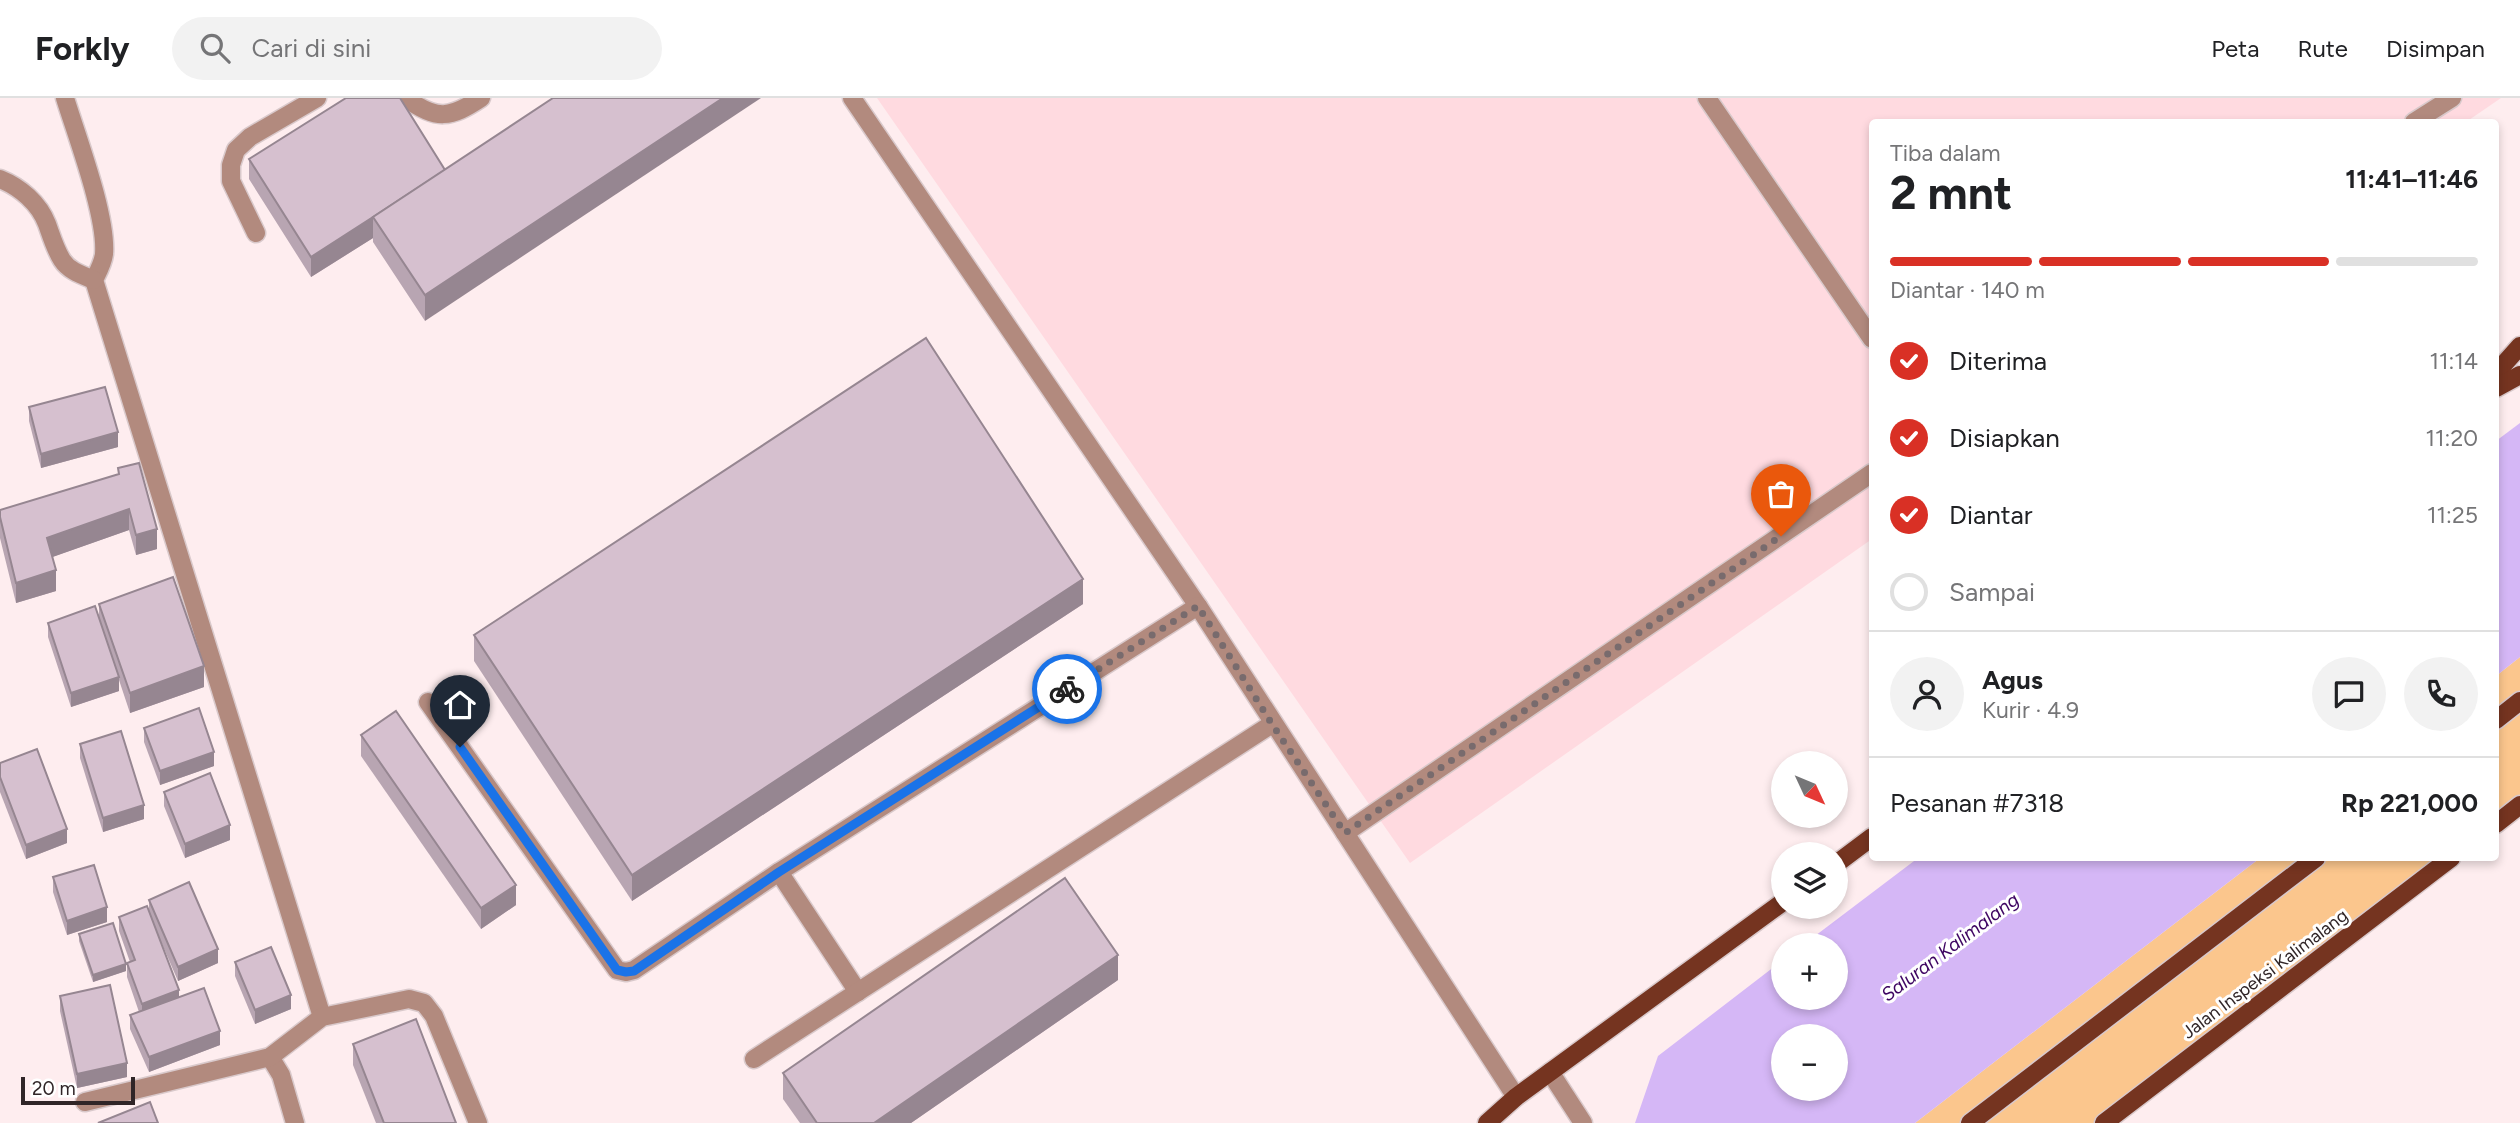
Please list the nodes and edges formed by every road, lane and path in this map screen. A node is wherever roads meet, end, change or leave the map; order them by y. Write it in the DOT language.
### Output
graph roads {
  1 [pos="65,98"];
  2 [pos="317,98"];
  3 [pos="406,98"];
  4 [pos="481,98"];
  5 [pos="852,98"];
  6 [pos="1707,98"];
  7 [pos="2452,98"];
  8 [pos="2419,119"];
  9 [pos="0,179"];
  10 [pos="256,233"];
  11 [pos="94,280"];
  12 [pos="1869,336"];
  13 [pos="2520,346"];
  14 [pos="2499,370"];
  15 [pos="2520,375"];
  16 [pos="2499,386"];
  17 [pos="1869,475"];
  18 [pos="1198,606"];
  19 [pos="2520,701"];
  20 [pos="428,702"];
  21 [pos="2499,718"];
  22 [pos="1272,724"];
  23 [pos="2520,805"];
  24 [pos="2499,822"];
  25 [pos="1345,833"];
  26 [pos="1869,839"];
  27 [pos="1848,855"];
  28 [pos="2312,861"];
  29 [pos="2447,861"];
  30 [pos="779,872"];
  31 [pos="1771,911"];
  32 [pos="858,992"];
  33 [pos="322,1017"];
  34 [pos="270,1057"];
  35 [pos="754,1059"];
  36 [pos="1550,1072"];
  37 [pos="1516,1097"];
  38 [pos="85,1102"];
  39 [pos="295,1123"];
  40 [pos="478,1123"];
  41 [pos="1487,1123"];
  42 [pos="1583,1123"];
  43 [pos="1970,1123"];
  44 [pos="2104,1123"];
  1 -- 11 [label="street"];
  2 -- 10 [label="street"];
  3 -- 4 [label="street"];
  5 -- 18 [label="street"];
  6 -- 12 [label="street"];
  7 -- 8 [label="street"];
  9 -- 11 [label="street"];
  11 -- 33 [label="street"];
  13 -- 14 [label="main road"];
  15 -- 16 [label="main road"];
  17 -- 25 [label="street"];
  18 -- 22 [label="street"];
  18 -- 30 [label="street"];
  19 -- 21 [label="main road"];
  20 -- 30 [label="street"];
  22 -- 25 [label="street"];
  22 -- 32 [label="street"];
  23 -- 24 [label="main road"];
  25 -- 37 [label="street"];
  26 -- 27 [label="main road"];
  28 -- 43 [label="main road"];
  29 -- 44 [label="main road, Jalan Inspeksi Kalimalang"];
  30 -- 32 [label="street"];
  31 -- 36 [label="main road"];
  32 -- 35 [label="street"];
  33 -- 34 [label="street"];
  33 -- 40 [label="street"];
  34 -- 38 [label="street"];
  34 -- 39 [label="street"];
  36 -- 37 [label="main road"];
  36 -- 42 [label="street"];
  37 -- 41 [label="main road"];
}
